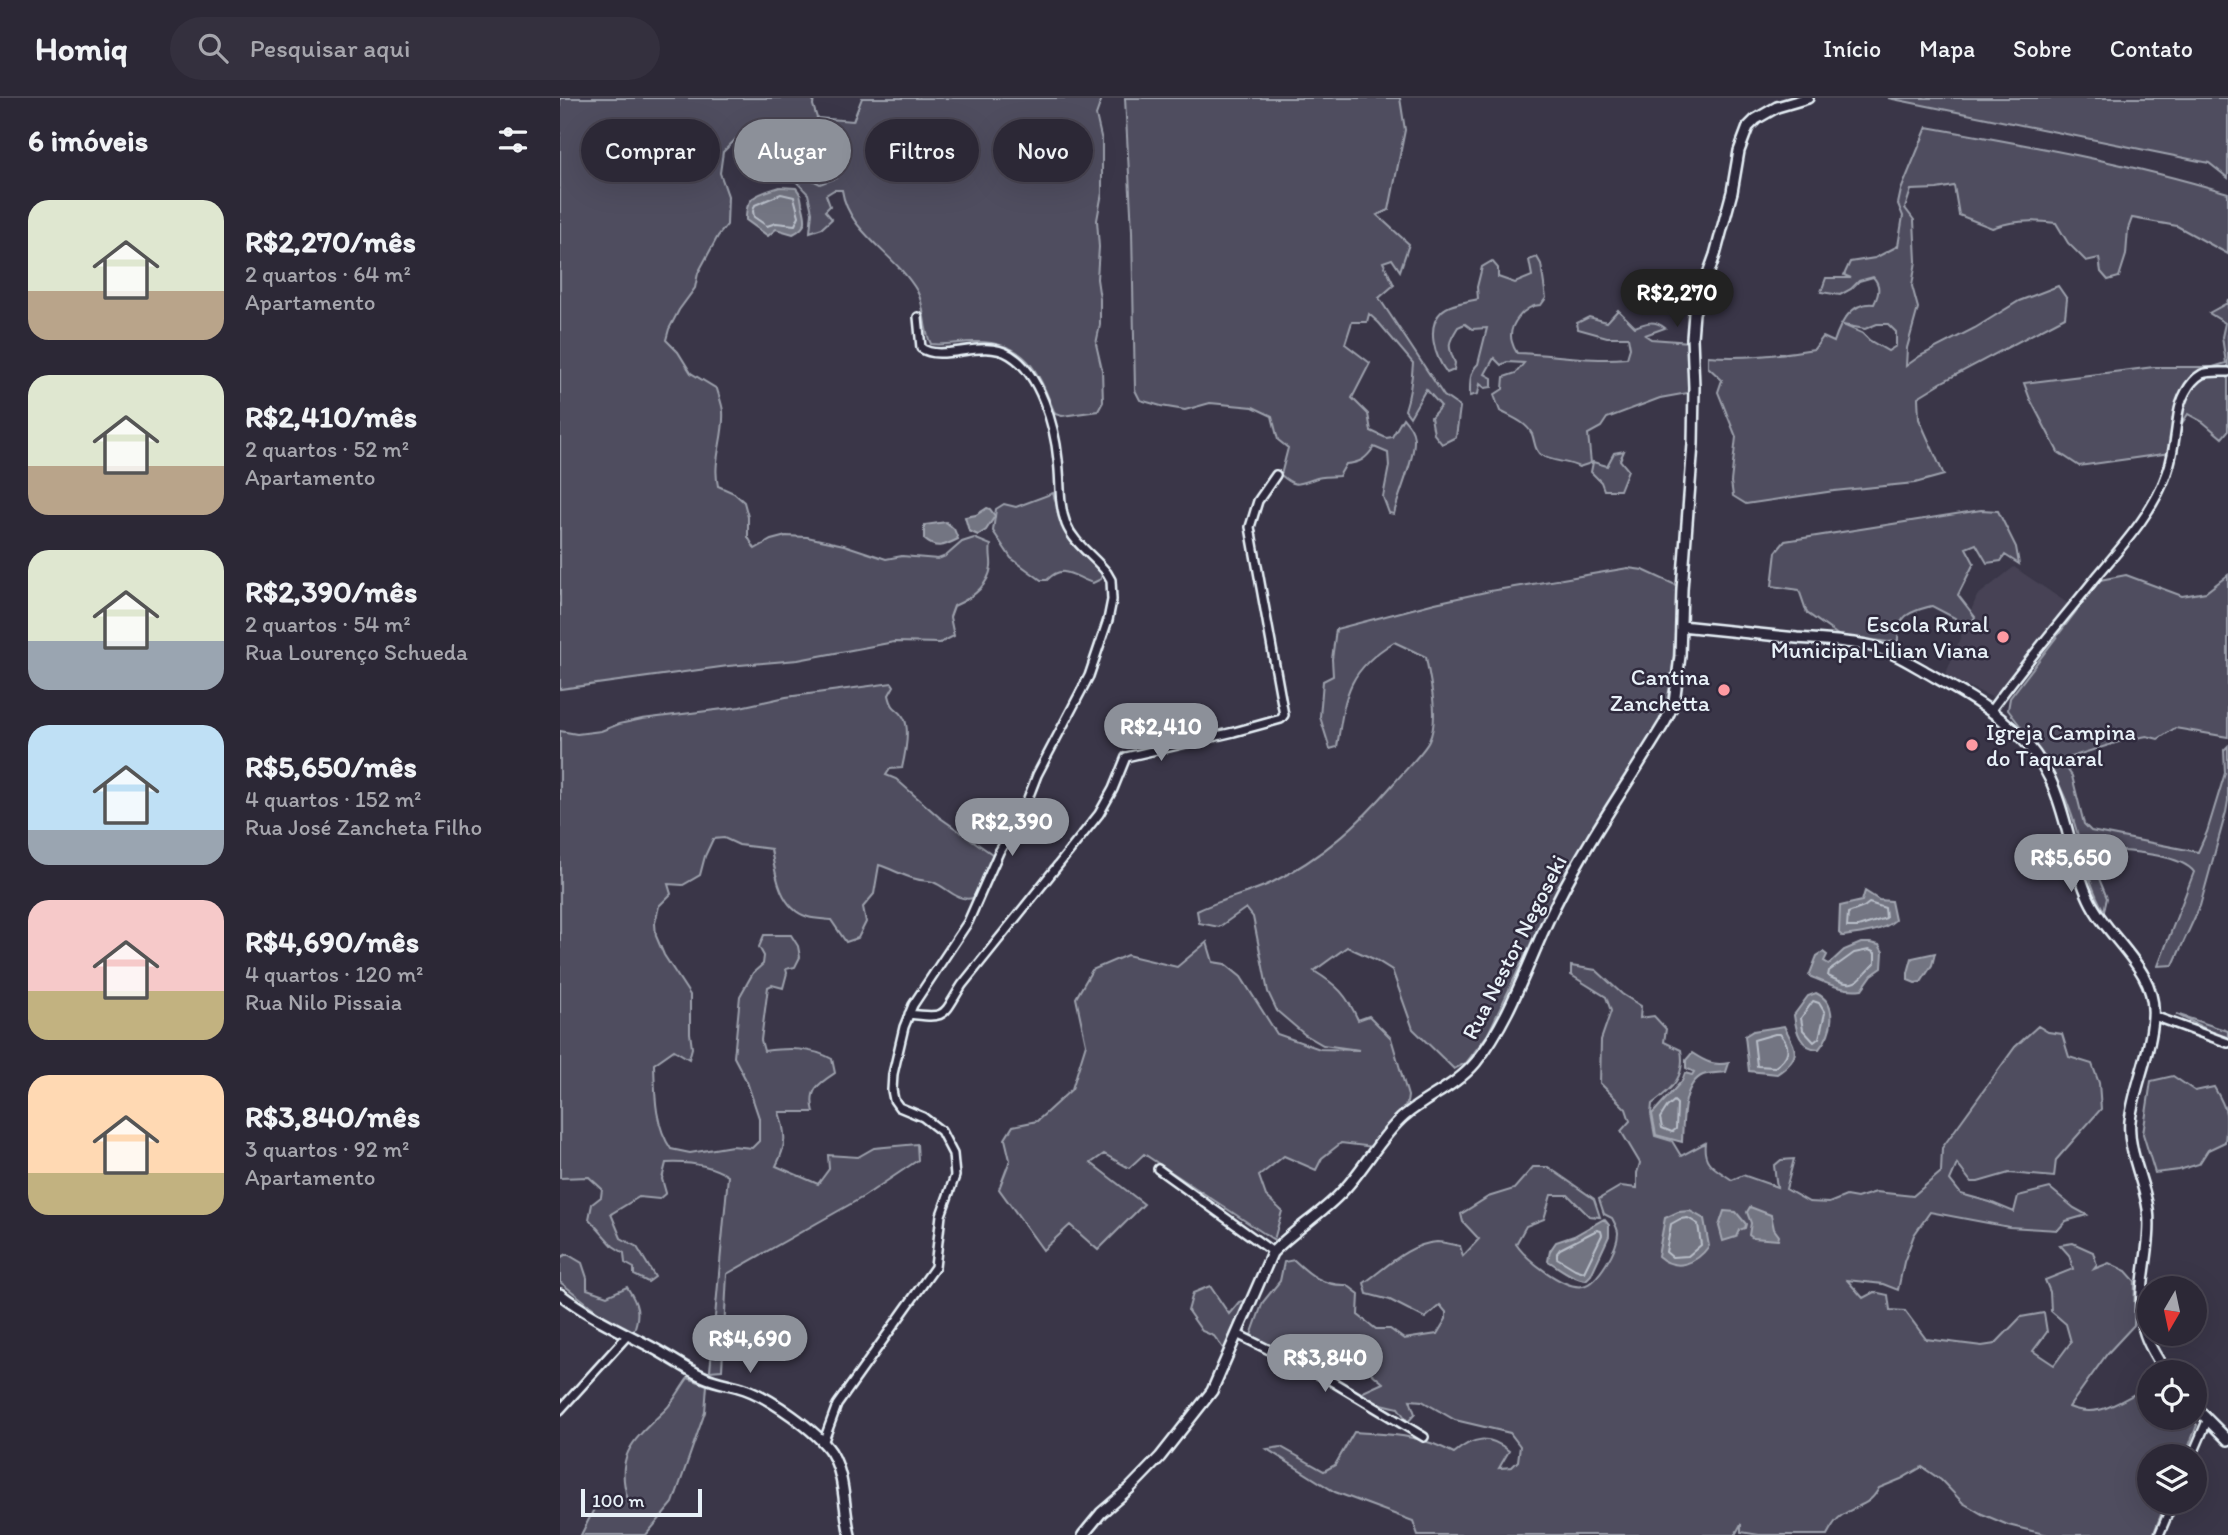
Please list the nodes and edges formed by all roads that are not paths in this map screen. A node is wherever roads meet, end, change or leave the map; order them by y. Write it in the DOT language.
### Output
graph roads {
  1 [pos="1808,98"];
  2 [pos="1775,102"];
  3 [pos="918,317"];
  4 [pos="2228,372"];
  5 [pos="1276,475"];
  6 [pos="1681,626"];
  7 [pos="1991,710"];
  8 [pos="909,1014"];
  9 [pos="2154,1016"];
  10 [pos="2228,1043"];
  11 [pos="1158,1169"];
  12 [pos="1273,1252"];
  13 [pos="560,1294"];
  14 [pos="1237,1334"];
  15 [pos="628,1336"];
  16 [pos="2157,1360"];
  17 [pos="560,1410"];
  18 [pos="2207,1421"];
  19 [pos="1424,1437"];
  20 [pos="2228,1440"];
  21 [pos="823,1443"];
  22 [pos="2168,1514"];
  23 [pos="850,1535"];
  24 [pos="1083,1535"];
  25 [pos="2159,1535"];
  1 -- 2 [label="street, Rua Nestor Negoseki"];
  2 -- 6 [label="street, Rua Nestor Negoseki"];
  3 -- 8 [label="street"];
  4 -- 7 [label="street"];
  5 -- 8 [label="street"];
  6 -- 7 [label="street"];
  6 -- 12 [label="street, Rua Nestor Negoseki"];
  7 -- 9 [label="street"];
  8 -- 21 [label="street"];
  9 -- 10 [label="street"];
  9 -- 16 [label="street"];
  11 -- 12 [label="street"];
  12 -- 14 [label="street, Rua Nestor Negoseki"];
  13 -- 15 [label="street"];
  14 -- 19 [label="street"];
  14 -- 24 [label="street, Rua Nestor Negoseki"];
  15 -- 17 [label="street"];
  15 -- 21 [label="street"];
  18 -- 20 [label="street"];
  21 -- 23 [label="street"];
  22 -- 25 [label="street"];
}
